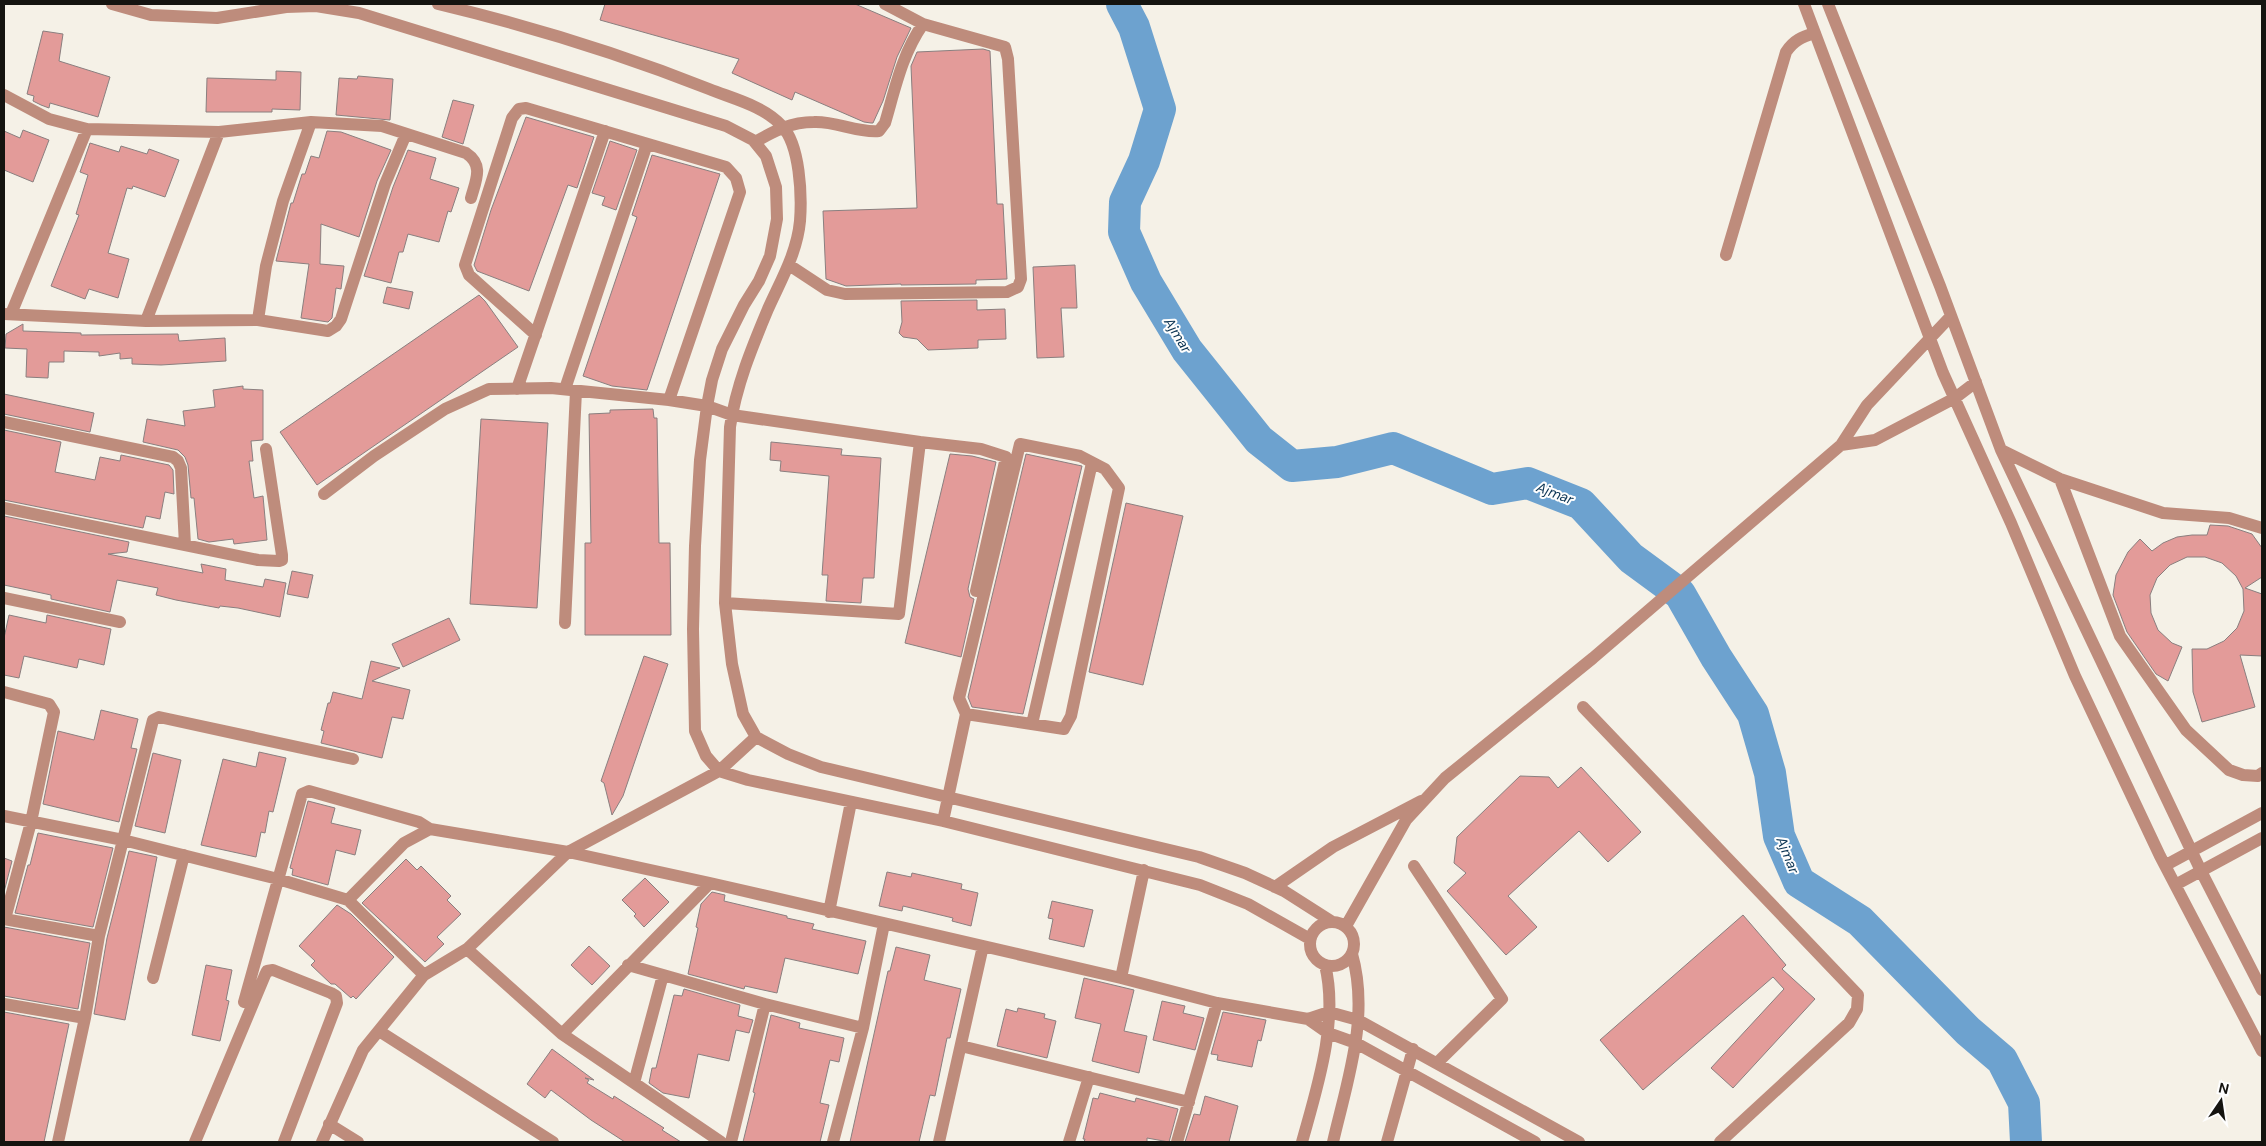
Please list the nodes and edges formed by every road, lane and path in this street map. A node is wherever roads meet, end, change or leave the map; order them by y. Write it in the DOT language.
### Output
graph roads {
  1 [pos="112,4"];
  2 [pos="438,4"];
  3 [pos="885,4"];
  4 [pos="1804,4"];
  5 [pos="1828,4"];
  6 [pos="235,9"];
  7 [pos="923,24"];
  8 [pos="1815,33"];
  9 [pos="4,95"];
  10 [pos="311,122"];
  11 [pos="783,126"];
  12 [pos="87,129"];
  13 [pos="605,131"];
  14 [pos="219,132"];
  15 [pos="406,134"];
  16 [pos="755,142"];
  17 [pos="647,144"];
  18 [pos="471,198"];
  19 [pos="1726,255"];
  20 [pos="788,265"];
  21 [pos="7,314"];
  22 [pos="1950,316"];
  23 [pos="258,320"];
  24 [pos="146,321"];
  25 [pos="536,335"];
  26 [pos="1930,337"];
  27 [pos="1976,382"];
  28 [pos="517,389"];
  29 [pos="570,390"];
  30 [pos="1955,398"];
  31 [pos="669,400"];
  32 [pos="706,406"];
  33 [pos="732,415"];
  34 [pos="4,422"];
  35 [pos="920,442"];
  36 [pos="1841,446"];
  37 [pos="266,449"];
  38 [pos="2001,450"];
  39 [pos="1092,462"];
  40 [pos="2060,479"];
  41 [pos="324,494"];
  42 [pos="4,508"];
  43 [pos="2262,528"];
  44 [pos="185,545"];
  45 [pos="4,598"];
  46 [pos="725,603"];
  47 [pos="120,622"];
  48 [pos="565,623"];
  49 [pos="962,653"];
  50 [pos="4,692"];
  51 [pos="1583,707"];
  52 [pos="966,714"];
  53 [pos="1032,724"];
  54 [pos="756,737"];
  55 [pos="353,759"];
  56 [pos="719,771"];
  57 [pos="2262,773"];
  58 [pos="947,796"];
  59 [pos="1427,798"];
  60 [pos="851,802"];
  61 [pos="2262,813"];
  62 [pos="4,816"];
  63 [pos="943,821"];
  64 [pos="31,822"];
  65 [pos="430,829"];
  66 [pos="2262,838"];
  67 [pos="123,840"];
  68 [pos="2191,850"];
  69 [pos="568,852"];
  70 [pos="184,855"];
  71 [pos="2166,865"];
  72 [pos="1414,866"];
  73 [pos="1144,870"];
  74 [pos="2201,871"];
  75 [pos="278,879"];
  76 [pos="710,882"];
  77 [pos="2177,884"];
  78 [pos="1275,887"];
  79 [pos="348,900"];
  80 [pos="829,912"];
  81 [pos="5,919"];
  82 [pos="1331,921"];
  83 [pos="884,924"];
  84 [pos="1346,926"];
  85 [pos="99,936"];
  86 [pos="1310,938"];
  87 [pos="982,946"];
  88 [pos="467,949"];
  89 [pos="1352,954"];
  90 [pos="628,965"];
  91 [pos="1325,965"];
  92 [pos="424,975"];
  93 [pos="663,975"];
  94 [pos="153,978"];
  95 [pos="1120,978"];
  96 [pos="2262,990"];
  97 [pos="244,1002"];
  98 [pos="1217,1003"];
  99 [pos="4,1004"];
  100 [pos="765,1004"];
  101 [pos="1329,1012"];
  102 [pos="85,1018"];
  103 [pos="1308,1019"];
  104 [pos="1358,1020"];
  105 [pos="863,1028"];
  106 [pos="379,1031"];
  107 [pos="1328,1033"];
  108 [pos="562,1034"];
  109 [pos="1356,1043"];
  110 [pos="961,1046"];
  111 [pos="1413,1048"];
  112 [pos="2262,1051"];
  113 [pos="1438,1062"];
  114 [pos="1405,1071"];
  115 [pos="1090,1078"];
  116 [pos="634,1083"];
  117 [pos="1189,1102"];
  118 [pos="329,1124"];
  119 [pos="58,1142"];
  120 [pos="195,1142"];
  121 [pos="284,1142"];
  122 [pos="322,1142"];
  123 [pos="358,1142"];
  124 [pos="553,1142"];
  125 [pos="721,1142"];
  126 [pos="731,1142"];
  127 [pos="833,1142"];
  128 [pos="939,1142"];
  129 [pos="1069,1142"];
  130 [pos="1177,1142"];
  131 [pos="1302,1142"];
  132 [pos="1332,1142"];
  133 [pos="1387,1142"];
  134 [pos="1536,1142"];
  135 [pos="1579,1142"];
  136 [pos="1720,1142"];
  1 -- 6 [label="street"];
  2 -- 11 [label="street"];
  3 -- 7 [label="street"];
  4 -- 8 [label="street"];
  5 -- 22 [label="street"];
  6 -- 16 [label="street"];
  7 -- 11 [label="street"];
  7 -- 20 [label="street"];
  8 -- 19 [label="street"];
  8 -- 26 [label="street"];
  9 -- 12 [label="street"];
  10 -- 14 [label="street"];
  10 -- 15 [label="street"];
  10 -- 23 [label="street"];
  11 -- 16 [label="street"];
  11 -- 20 [label="street"];
  12 -- 14 [label="street"];
  12 -- 21 [label="street"];
  13 -- 17 [label="street"];
  13 -- 25 [label="street"];
  13 -- 25 [label="street"];
  14 -- 24 [label="street"];
  15 -- 18 [label="street"];
  15 -- 23 [label="street"];
  16 -- 32 [label="street"];
  17 -- 29 [label="street"];
  17 -- 31 [label="street"];
  20 -- 33 [label="street"];
  21 -- 24 [label="street"];
  22 -- 26 [label="street"];
  22 -- 27 [label="street"];
  23 -- 24 [label="street"];
  25 -- 28 [label="street"];
  26 -- 30 [label="street"];
  26 -- 36 [label="street"];
  27 -- 30 [label="street"];
  27 -- 38 [label="street"];
  28 -- 29 [label="street"];
  28 -- 41 [label="street"];
  29 -- 31 [label="street"];
  29 -- 48 [label="street"];
  30 -- 36 [label="street"];
  30 -- 71 [label="street"];
  31 -- 32 [label="street"];
  32 -- 33 [label="street"];
  32 -- 56 [label="street"];
  33 -- 35 [label="street"];
  33 -- 46 [label="street"];
  34 -- 44 [label="street"];
  35 -- 46 [label="street"];
  35 -- 49 [label="street"];
  36 -- 59 [label="street"];
  37 -- 44 [label="street"];
  38 -- 40 [label="street"];
  38 -- 68 [label="street"];
  39 -- 52 [label="street"];
  39 -- 53 [label="street"];
  39 -- 53 [label="street"];
  40 -- 43 [label="street"];
  40 -- 57 [label="street"];
  42 -- 44 [label="street"];
  45 -- 47 [label="street"];
  46 -- 54 [label="street"];
  50 -- 64 [label="street"];
  51 -- 136 [label="street"];
  52 -- 53 [label="street"];
  52 -- 58 [label="street"];
  54 -- 56 [label="street"];
  54 -- 58 [label="street"];
  55 -- 67 [label="street"];
  56 -- 60 [label="street"];
  56 -- 69 [label="street"];
  58 -- 63 [label="street"];
  58 -- 78 [label="street"];
  59 -- 78 [label="street"];
  59 -- 84 [label="street"];
  60 -- 63 [label="street"];
  60 -- 80 [label="street"];
  61 -- 68 [label="street"];
  62 -- 64 [label="street"];
  63 -- 73 [label="street"];
  64 -- 67 [label="street"];
  64 -- 81 [label="street"];
  65 -- 69 [label="street"];
  65 -- 75 [label="street"];
  65 -- 79 [label="street"];
  66 -- 74 [label="street"];
  67 -- 70 [label="street"];
  67 -- 85 [label="street"];
  68 -- 71 [label="street"];
  68 -- 74 [label="street"];
  69 -- 76 [label="street"];
  69 -- 88 [label="street"];
  70 -- 75 [label="street"];
  70 -- 94 [label="street"];
  71 -- 77 [label="street"];
  72 -- 113 [label="street"];
  73 -- 86 [label="street"];
  73 -- 95 [label="street"];
  74 -- 77 [label="street"];
  74 -- 96 [label="street"];
  75 -- 79 [label="street"];
  75 -- 97 [label="street"];
  76 -- 80 [label="street"];
  76 -- 90 [label="street"];
  77 -- 112 [label="street"];
  78 -- 82 [label="street"];
  79 -- 92 [label="street"];
  80 -- 83 [label="street"];
  81 -- 85 [label="street"];
  82 -- 84 [label="street"];
  82 -- 86 [label="street"];
  83 -- 87 [label="street"];
  83 -- 105 [label="street"];
  84 -- 89 [label="street"];
  85 -- 102 [label="street"];
  86 -- 91 [label="street"];
  87 -- 95 [label="street"];
  87 -- 110 [label="street"];
  88 -- 92 [label="street"];
  88 -- 108 [label="street"];
  89 -- 91 [label="street"];
  89 -- 104 [label="street"];
  90 -- 93 [label="street"];
  90 -- 108 [label="street"];
  91 -- 101 [label="street"];
  92 -- 106 [label="street"];
  93 -- 100 [label="street"];
  93 -- 116 [label="street"];
  95 -- 98 [label="street"];
  98 -- 103 [label="street"];
  98 -- 117 [label="street"];
  99 -- 102 [label="street"];
  100 -- 105 [label="street"];
  100 -- 126 [label="street"];
  101 -- 103 [label="street"];
  101 -- 104 [label="street"];
  101 -- 107 [label="street"];
  102 -- 119 [label="street"];
  103 -- 107 [label="street"];
  104 -- 109 [label="street"];
  104 -- 111 [label="street"];
  105 -- 127 [label="street"];
  106 -- 118 [label="street"];
  106 -- 124 [label="street"];
  107 -- 109 [label="street"];
  107 -- 131 [label="street"];
  108 -- 116 [label="street"];
  109 -- 114 [label="street"];
  109 -- 132 [label="street"];
  110 -- 115 [label="street"];
  110 -- 128 [label="street"];
  111 -- 113 [label="street"];
  111 -- 114 [label="street"];
  113 -- 135 [label="street"];
  114 -- 133 [label="street"];
  114 -- 134 [label="street"];
  115 -- 117 [label="street"];
  115 -- 129 [label="street"];
  116 -- 125 [label="street"];
  117 -- 130 [label="street"];
  118 -- 122 [label="street"];
  118 -- 123 [label="street"];
  120 -- 121 [label="street"];
}
